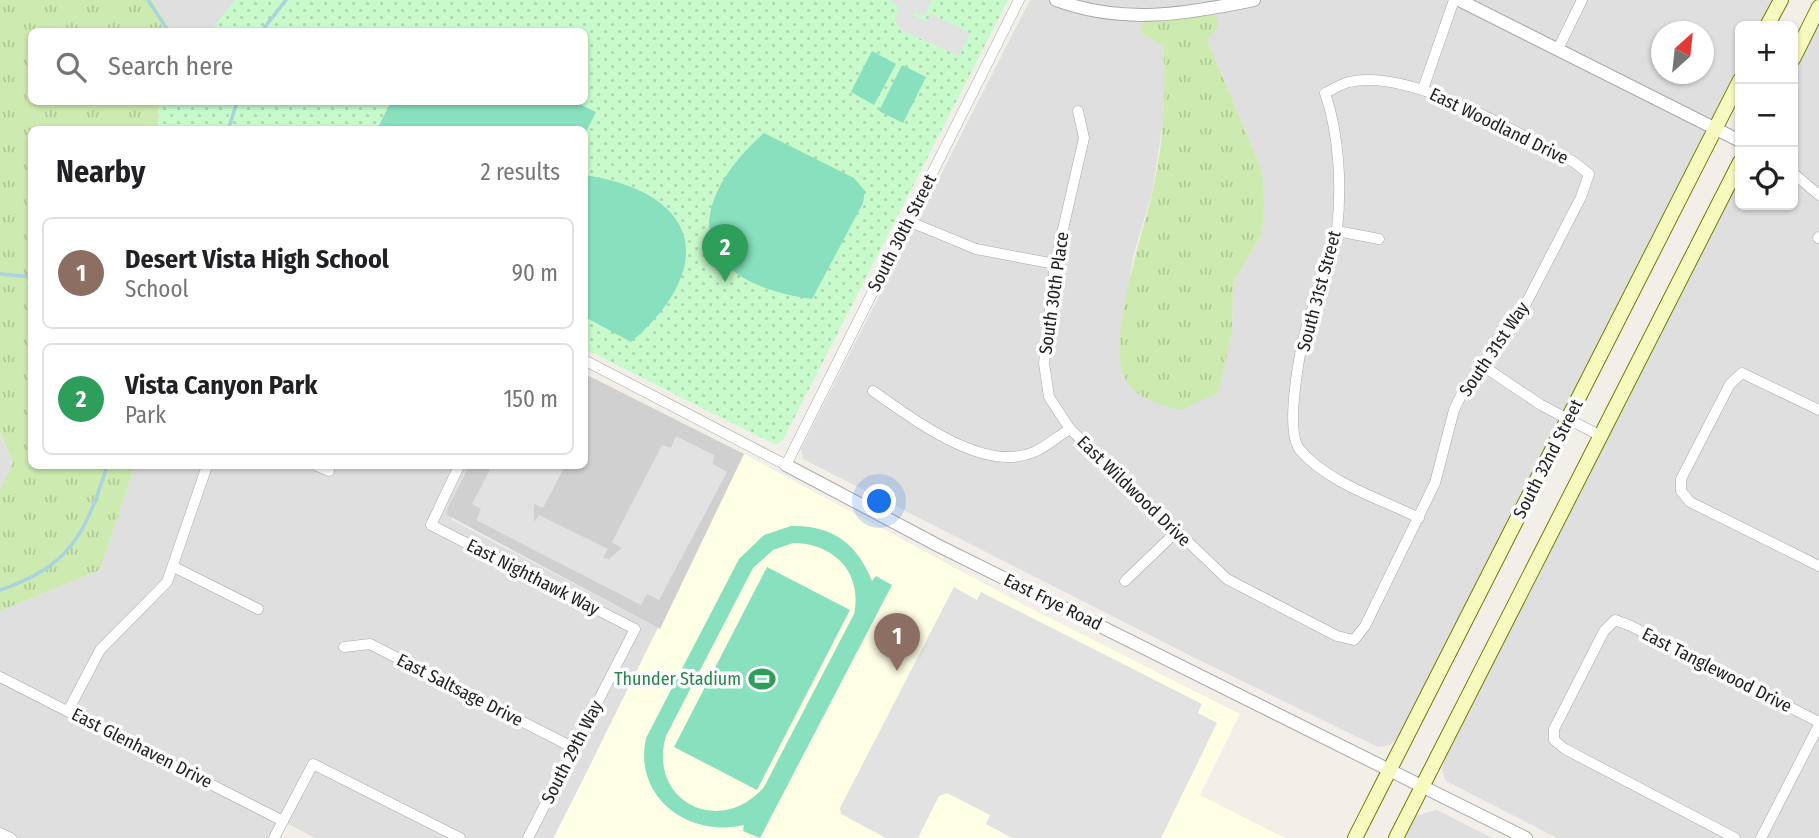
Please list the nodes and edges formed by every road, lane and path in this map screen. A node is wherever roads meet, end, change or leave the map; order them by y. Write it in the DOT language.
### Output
graph roads {
  1 [pos="1019,0"];
  2 [pos="1056,0"];
  3 [pos="1254,0"];
  4 [pos="1457,0"];
  5 [pos="1582,0"];
  6 [pos="1781,0"];
  7 [pos="1819,7"];
  8 [pos="1770,21"];
  9 [pos="1558,48"];
  10 [pos="1798,49"];
  11 [pos="1738,84"];
  12 [pos="1423,89"];
  13 [pos="1325,93"];
  14 [pos="1078,111"];
  15 [pos="1715,129"];
  16 [pos="1735,139"];
  17 [pos="1735,172"];
  18 [pos="1589,174"];
  19 [pos="1798,177"];
  20 [pos="1819,195"];
  21 [pos="908,221"];
  22 [pos="1337,230"];
  23 [pos="1379,239"];
  24 [pos="1055,264"];
  25 [pos="588,362"];
  26 [pos="1483,366"];
  27 [pos="873,391"];
  28 [pos="1819,410"];
  29 [pos="1569,418"];
  30 [pos="1070,429"];
  31 [pos="1601,436"];
  32 [pos="786,465"];
  33 [pos="206,469"];
  34 [pos="324,469"];
  35 [pos="457,469"];
  36 [pos="329,471"];
  37 [pos="1419,517"];
  38 [pos="1175,533"];
  39 [pos="1819,566"];
  40 [pos="174,567"];
  41 [pos="1125,581"];
  42 [pos="258,609"];
  43 [pos="635,629"];
  44 [pos="1354,640"];
  45 [pos="344,647"];
  46 [pos="0,677"];
  47 [pos="68,711"];
  48 [pos="1819,724"];
  49 [pos="574,748"];
  50 [pos="1390,770"];
  51 [pos="1423,786"];
  52 [pos="283,821"];
  53 [pos="0,832"];
  54 [pos="11,838"];
  55 [pos="274,838"];
  56 [pos="460,838"];
  57 [pos="528,838"];
  58 [pos="1355,838"];
  59 [pos="1396,838"];
  60 [pos="1526,838"];
  61 [pos="1735,838"];
  62 [pos="1761,838"];
  1 -- 21 [label="street, South 30th Street"];
  2 -- 3 [label="street"];
  4 -- 9 [label="street"];
  4 -- 12 [label="street"];
  5 -- 9 [label="street"];
  6 -- 8 [label="main road"];
  7 -- 10 [label="main road"];
  9 -- 15 [label="street"];
  11 -- 15 [label="main road, South 32nd Street"];
  12 -- 13 [label="street, East Woodland Drive"];
  12 -- 18 [label="street, East Woodland Drive"];
  13 -- 22 [label="street, South 31st Street"];
  14 -- 24 [label="street, South 30th Place"];
  15 -- 16 [label="street"];
  15 -- 29 [label="main road, South 32nd Street"];
  17 -- 31 [label="main road, South 32nd Street"];
  18 -- 26 [label="street, South 31st Way"];
  19 -- 20 [label="street"];
  21 -- 24 [label="street"];
  21 -- 32 [label="street, South 30th Street"];
  22 -- 23 [label="street"];
  22 -- 37 [label="street, South 31st Street"];
  24 -- 30 [label="street, South 30th Place"];
  25 -- 32 [label="street, East Frye Road"];
  26 -- 29 [label="street"];
  26 -- 37 [label="street, South 31st Way"];
  27 -- 30 [label="street, East Wildwood Drive"];
  28 -- 39 [label="street"];
  29 -- 31 [label="street"];
  29 -- 50 [label="main road, South 32nd Street"];
  30 -- 38 [label="street, East Wildwood Drive"];
  31 -- 51 [label="main road, South 32nd Street"];
  32 -- 50 [label="street, East Frye Road"];
  33 -- 40 [label="street"];
  34 -- 36 [label="street"];
  35 -- 43 [label="street, East Nighthawk Way"];
  37 -- 44 [label="street, South 31st Way"];
  38 -- 41 [label="street"];
  38 -- 44 [label="street, East Wildwood Drive"];
  40 -- 42 [label="street"];
  40 -- 47 [label="street"];
  43 -- 49 [label="street, South 29th Way"];
  45 -- 49 [label="street, East Saltsage Drive"];
  46 -- 47 [label="street, East Glenhaven Drive"];
  47 -- 52 [label="street, East Glenhaven Drive"];
  48 -- 61 [label="street, East Tanglewood Drive"];
  48 -- 62 [label="street"];
  49 -- 57 [label="street, South 29th Way"];
  50 -- 51 [label="street, East Frye Road"];
  50 -- 58 [label="main road, South 32nd Street"];
  51 -- 59 [label="main road, South 32nd Street"];
  51 -- 60 [label="street, East Frye Road"];
  52 -- 55 [label="street"];
  52 -- 56 [label="street"];
  53 -- 54 [label="street"];
}
